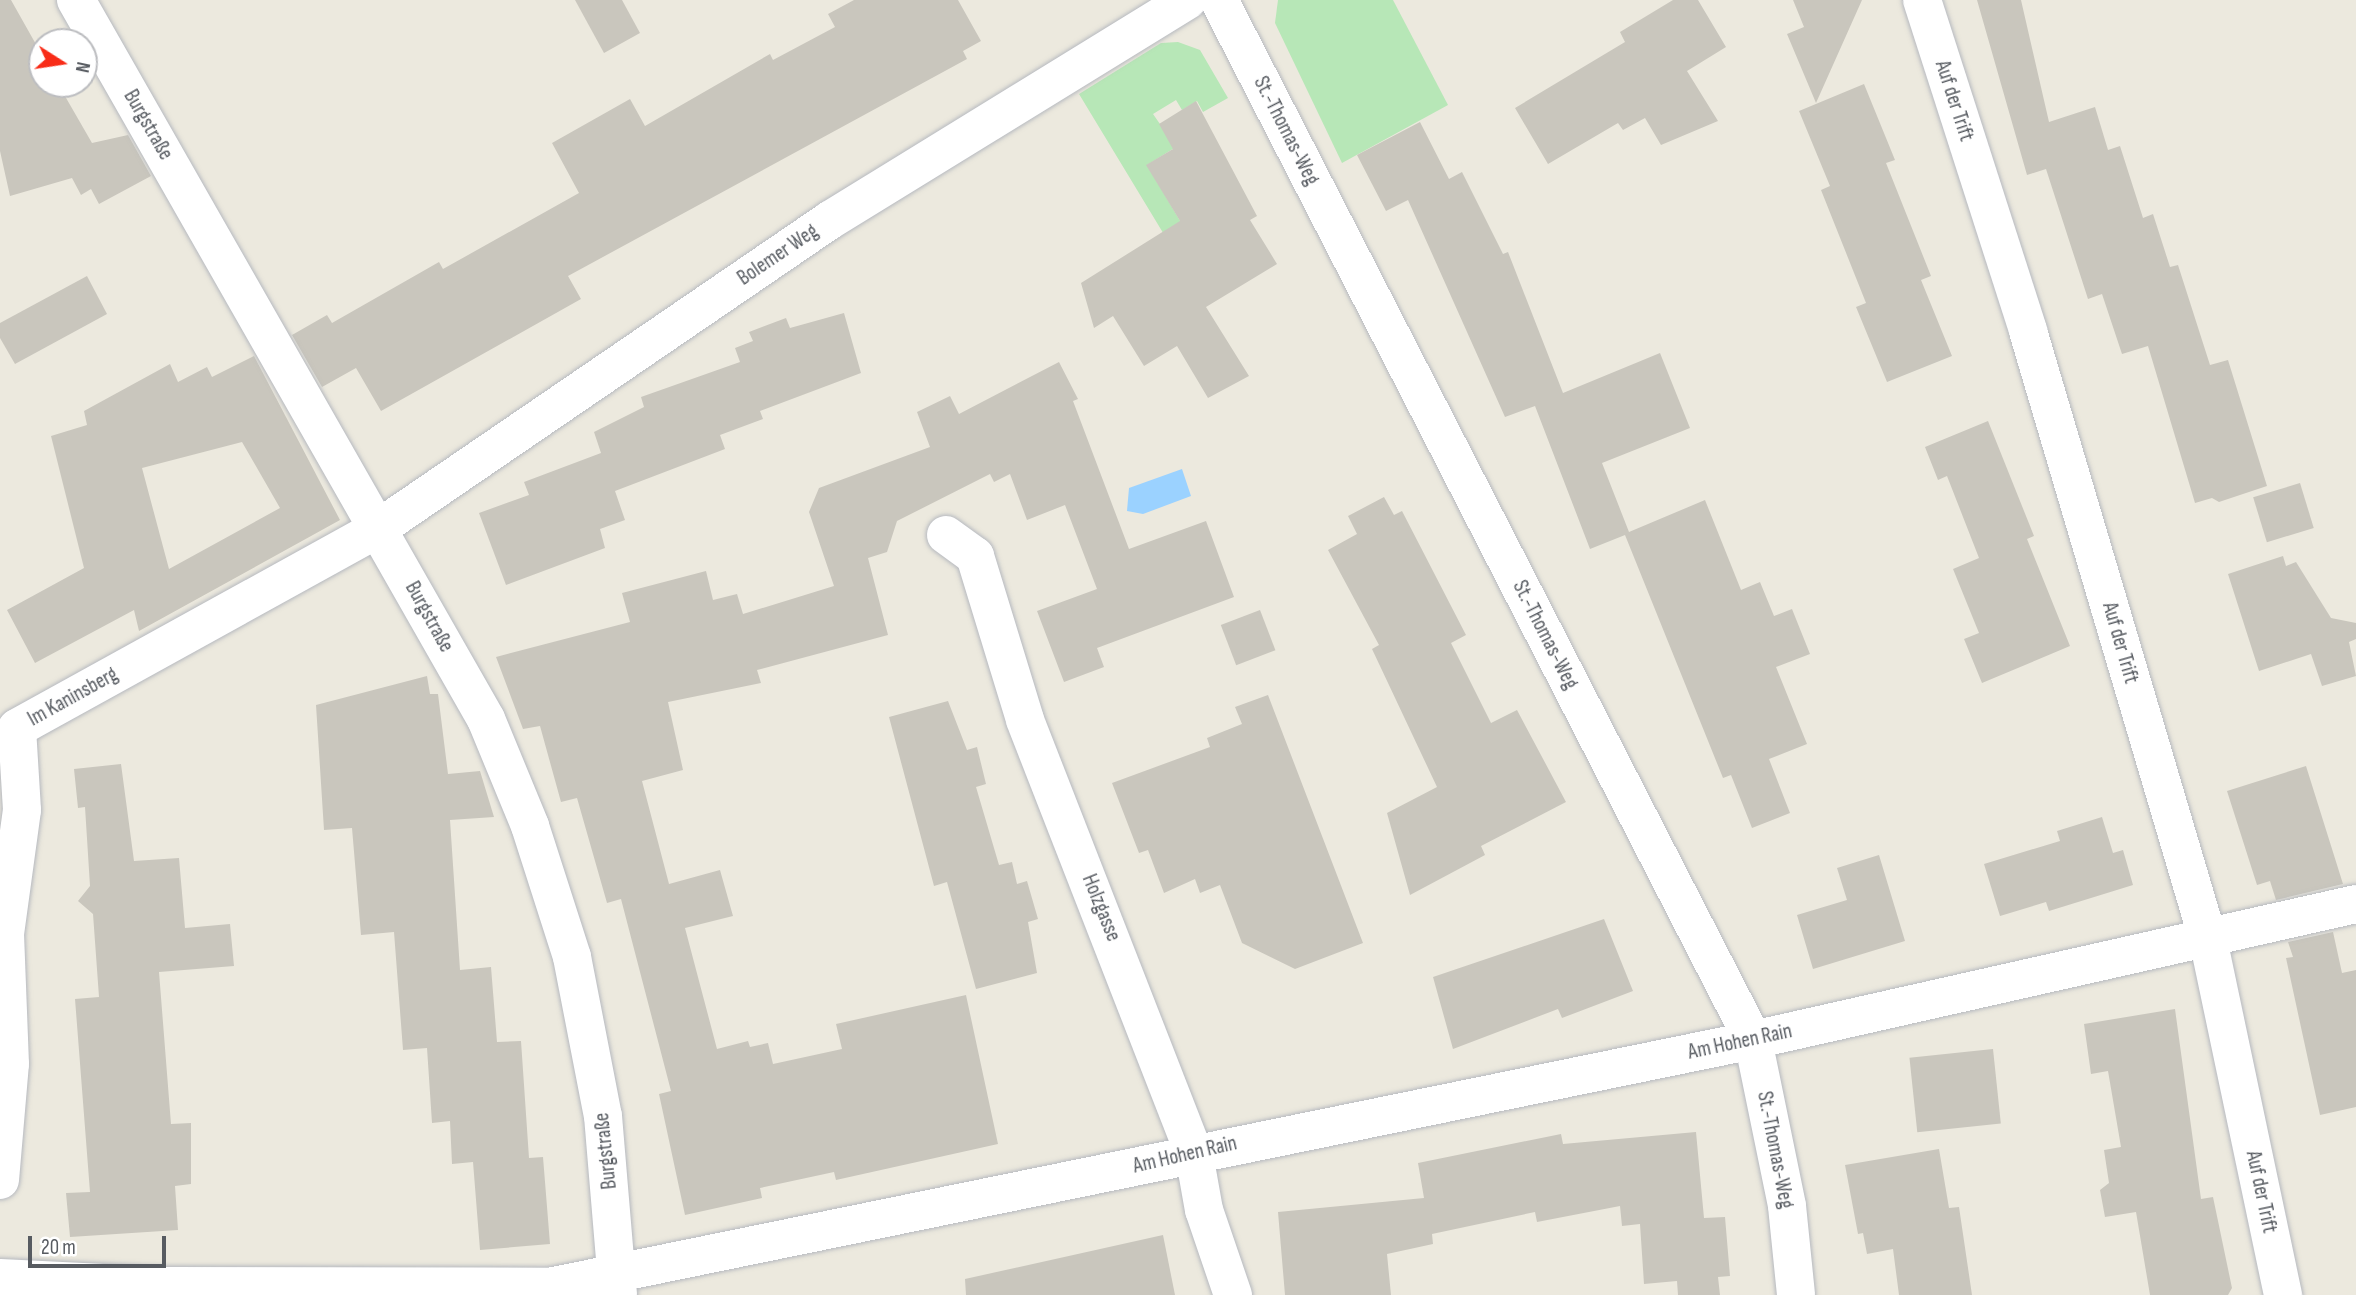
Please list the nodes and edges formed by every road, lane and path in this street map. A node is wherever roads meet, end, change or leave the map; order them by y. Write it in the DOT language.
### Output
graph roads {
  1 [pos="76,0"];
  2 [pos="1188,0"];
  3 [pos="1219,0"];
  4 [pos="1922,0"];
  5 [pos="379,527"];
  6 [pos="946,535"];
  7 [pos="8,722"];
  8 [pos="2356,904"];
  9 [pos="2208,939"];
  10 [pos="1753,1040"];
  11 [pos="1194,1154"];
  12 [pos="0,1180"];
  13 [pos="0,1279"];
  14 [pos="618,1282"];
  15 [pos="1233,1295"];
  16 [pos="1796,1295"];
  17 [pos="2283,1295"];
  1 -- 5 [label="street, Burgstraße"];
  2 -- 5 [label="street, Bolemer Weg"];
  3 -- 10 [label="street, St.-Thomas-Weg"];
  4 -- 9 [label="street, Auf der Trift"];
  5 -- 7 [label="street, Im Kaninsberg"];
  5 -- 14 [label="street, Burgstraße"];
  6 -- 11 [label="street, Holzgasse"];
  7 -- 12 [label="street, Im Kaninsberg"];
  8 -- 9 [label="street, Am Hohen Rain"];
  9 -- 10 [label="street, Am Hohen Rain"];
  9 -- 17 [label="street, Auf der Trift"];
  10 -- 11 [label="street, Am Hohen Rain"];
  10 -- 16 [label="street, St.-Thomas-Weg"];
  11 -- 14 [label="street, Am Hohen Rain"];
  11 -- 15 [label="street, Holzgasse"];
  13 -- 14 [label="street, Am Hohen Rain"];
}
